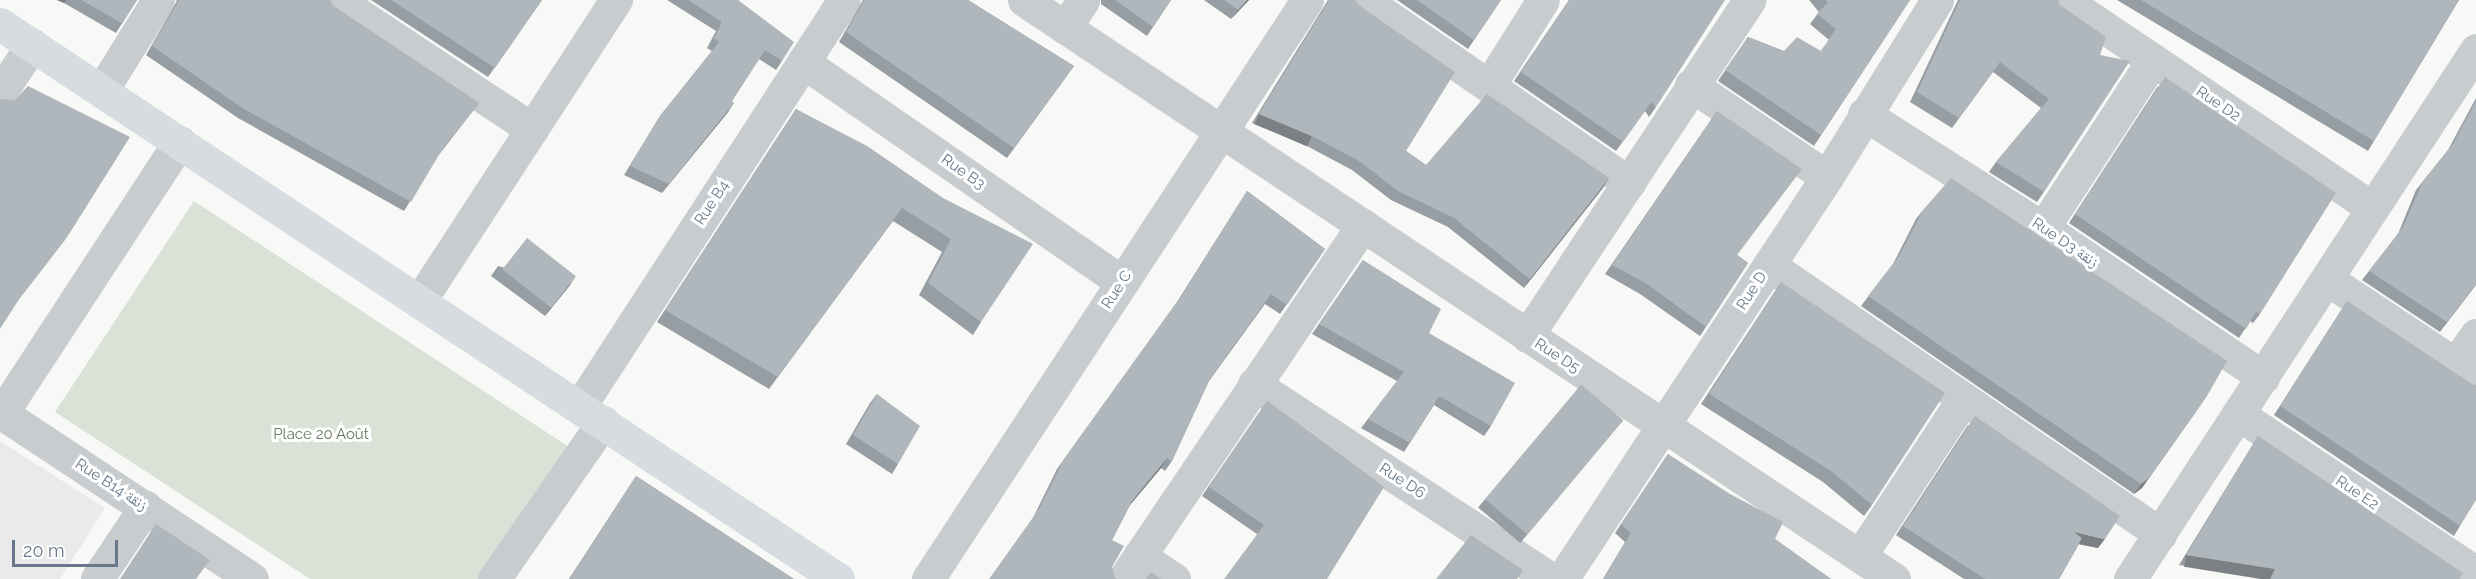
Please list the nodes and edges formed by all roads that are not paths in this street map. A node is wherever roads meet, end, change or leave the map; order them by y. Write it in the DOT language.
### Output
graph roads {
  1 [pos="158,0"];
  2 [pos="337,0"];
  3 [pos="616,0"];
  4 [pos="844,0"];
  5 [pos="1024,0"];
  6 [pos="1083,0"];
  7 [pos="1307,0"];
  8 [pos="1365,0"];
  9 [pos="1543,0"];
  10 [pos="1937,0"];
  11 [pos="2064,0"];
  12 [pos="1746,1"];
  13 [pos="372,9"];
  14 [pos="0,24"];
  15 [pos="1065,28"];
  16 [pos="32,45"];
  17 [pos="2476,50"];
  18 [pos="2153,60"];
  19 [pos="803,62"];
  20 [pos="1490,84"];
  21 [pos="1691,85"];
  22 [pos="102,90"];
  23 [pos="0,93"];
  24 [pos="1864,114"];
  25 [pos="532,129"];
  26 [pos="1222,131"];
  27 [pos="179,142"];
  28 [pos="1827,177"];
  29 [pos="1629,183"];
  30 [pos="2372,208"];
  31 [pos="1363,225"];
  32 [pos="2043,228"];
  33 [pos="1769,265"];
  34 [pos="2327,279"];
  35 [pos="1122,282"];
  36 [pos="419,302"];
  37 [pos="2476,334"];
  38 [pos="1527,336"];
  39 [pos="2466,371"];
  40 [pos="2263,377"];
  41 [pos="1254,384"];
  42 [pos="1963,399"];
  43 [pos="1,413"];
  44 [pos="591,414"];
  45 [pos="2238,414"];
  46 [pos="1665,426"];
  47 [pos="145,507"];
  48 [pos="2160,534"];
  49 [pos="1860,556"];
  50 [pos="1131,568"];
  51 [pos="2476,573"];
  52 [pos="2138,576"];
  53 [pos="97,579"];
  54 [pos="252,579"];
  55 [pos="494,579"];
  56 [pos="838,579"];
  57 [pos="928,579"];
  58 [pos="1174,579"];
  59 [pos="1551,579"];
  60 [pos="1562,579"];
  61 [pos="1894,579"];
  1 -- 22 [label="street"];
  2 -- 13 [label="street"];
  3 -- 25 [label="street"];
  4 -- 19 [label="street, Rue B4"];
  5 -- 15 [label="street, Rue D5"];
  6 -- 15 [label="street"];
  7 -- 26 [label="street, Rue C"];
  8 -- 20 [label="street"];
  9 -- 20 [label="street"];
  10 -- 24 [label="street, Rue D"];
  11 -- 18 [label="street, Rue D2"];
  12 -- 21 [label="street"];
  13 -- 25 [label="street"];
  14 -- 16 [label="main road"];
  15 -- 26 [label="street, Rue D5"];
  16 -- 22 [label="main road"];
  16 -- 23 [label="street"];
  17 -- 30 [label="street"];
  18 -- 30 [label="street, Rue D2"];
  18 -- 32 [label="street"];
  19 -- 35 [label="street, Rue B3"];
  19 -- 44 [label="street, Rue B4"];
  20 -- 29 [label="street"];
  21 -- 28 [label="street"];
  21 -- 29 [label="street"];
  22 -- 27 [label="main road"];
  24 -- 28 [label="street, Rue D"];
  24 -- 32 [label="street, Rue D3 زنقة"];
  25 -- 36 [label="street"];
  26 -- 31 [label="street, Rue D5"];
  26 -- 35 [label="street, Rue C"];
  27 -- 36 [label="main road"];
  27 -- 43 [label="street"];
  28 -- 33 [label="street, Rue D"];
  29 -- 38 [label="street"];
  30 -- 34 [label="street"];
  31 -- 38 [label="street, Rue D5"];
  31 -- 41 [label="street"];
  32 -- 40 [label="street, Rue D3 زنقة"];
  33 -- 42 [label="street"];
  33 -- 46 [label="street, Rue D"];
  34 -- 39 [label="street"];
  34 -- 40 [label="street"];
  35 -- 57 [label="street, Rue C"];
  36 -- 44 [label="main road"];
  37 -- 39 [label="street"];
  38 -- 46 [label="street, Rue D5"];
  40 -- 45 [label="street"];
  41 -- 50 [label="street"];
  41 -- 59 [label="street, Rue D6"];
  42 -- 48 [label="street"];
  42 -- 49 [label="street"];
  43 -- 47 [label="street, Rue B14 زنقة"];
  44 -- 55 [label="street, Rue B4"];
  44 -- 56 [label="main road"];
  45 -- 48 [label="street"];
  45 -- 51 [label="street, Rue E2"];
  46 -- 49 [label="street, Rue D5"];
  46 -- 60 [label="street, Rue D"];
  47 -- 53 [label="street"];
  47 -- 54 [label="street, Rue B14 زنقة"];
  48 -- 52 [label="street"];
  49 -- 61 [label="street, Rue D5"];
  50 -- 58 [label="street"];
}
